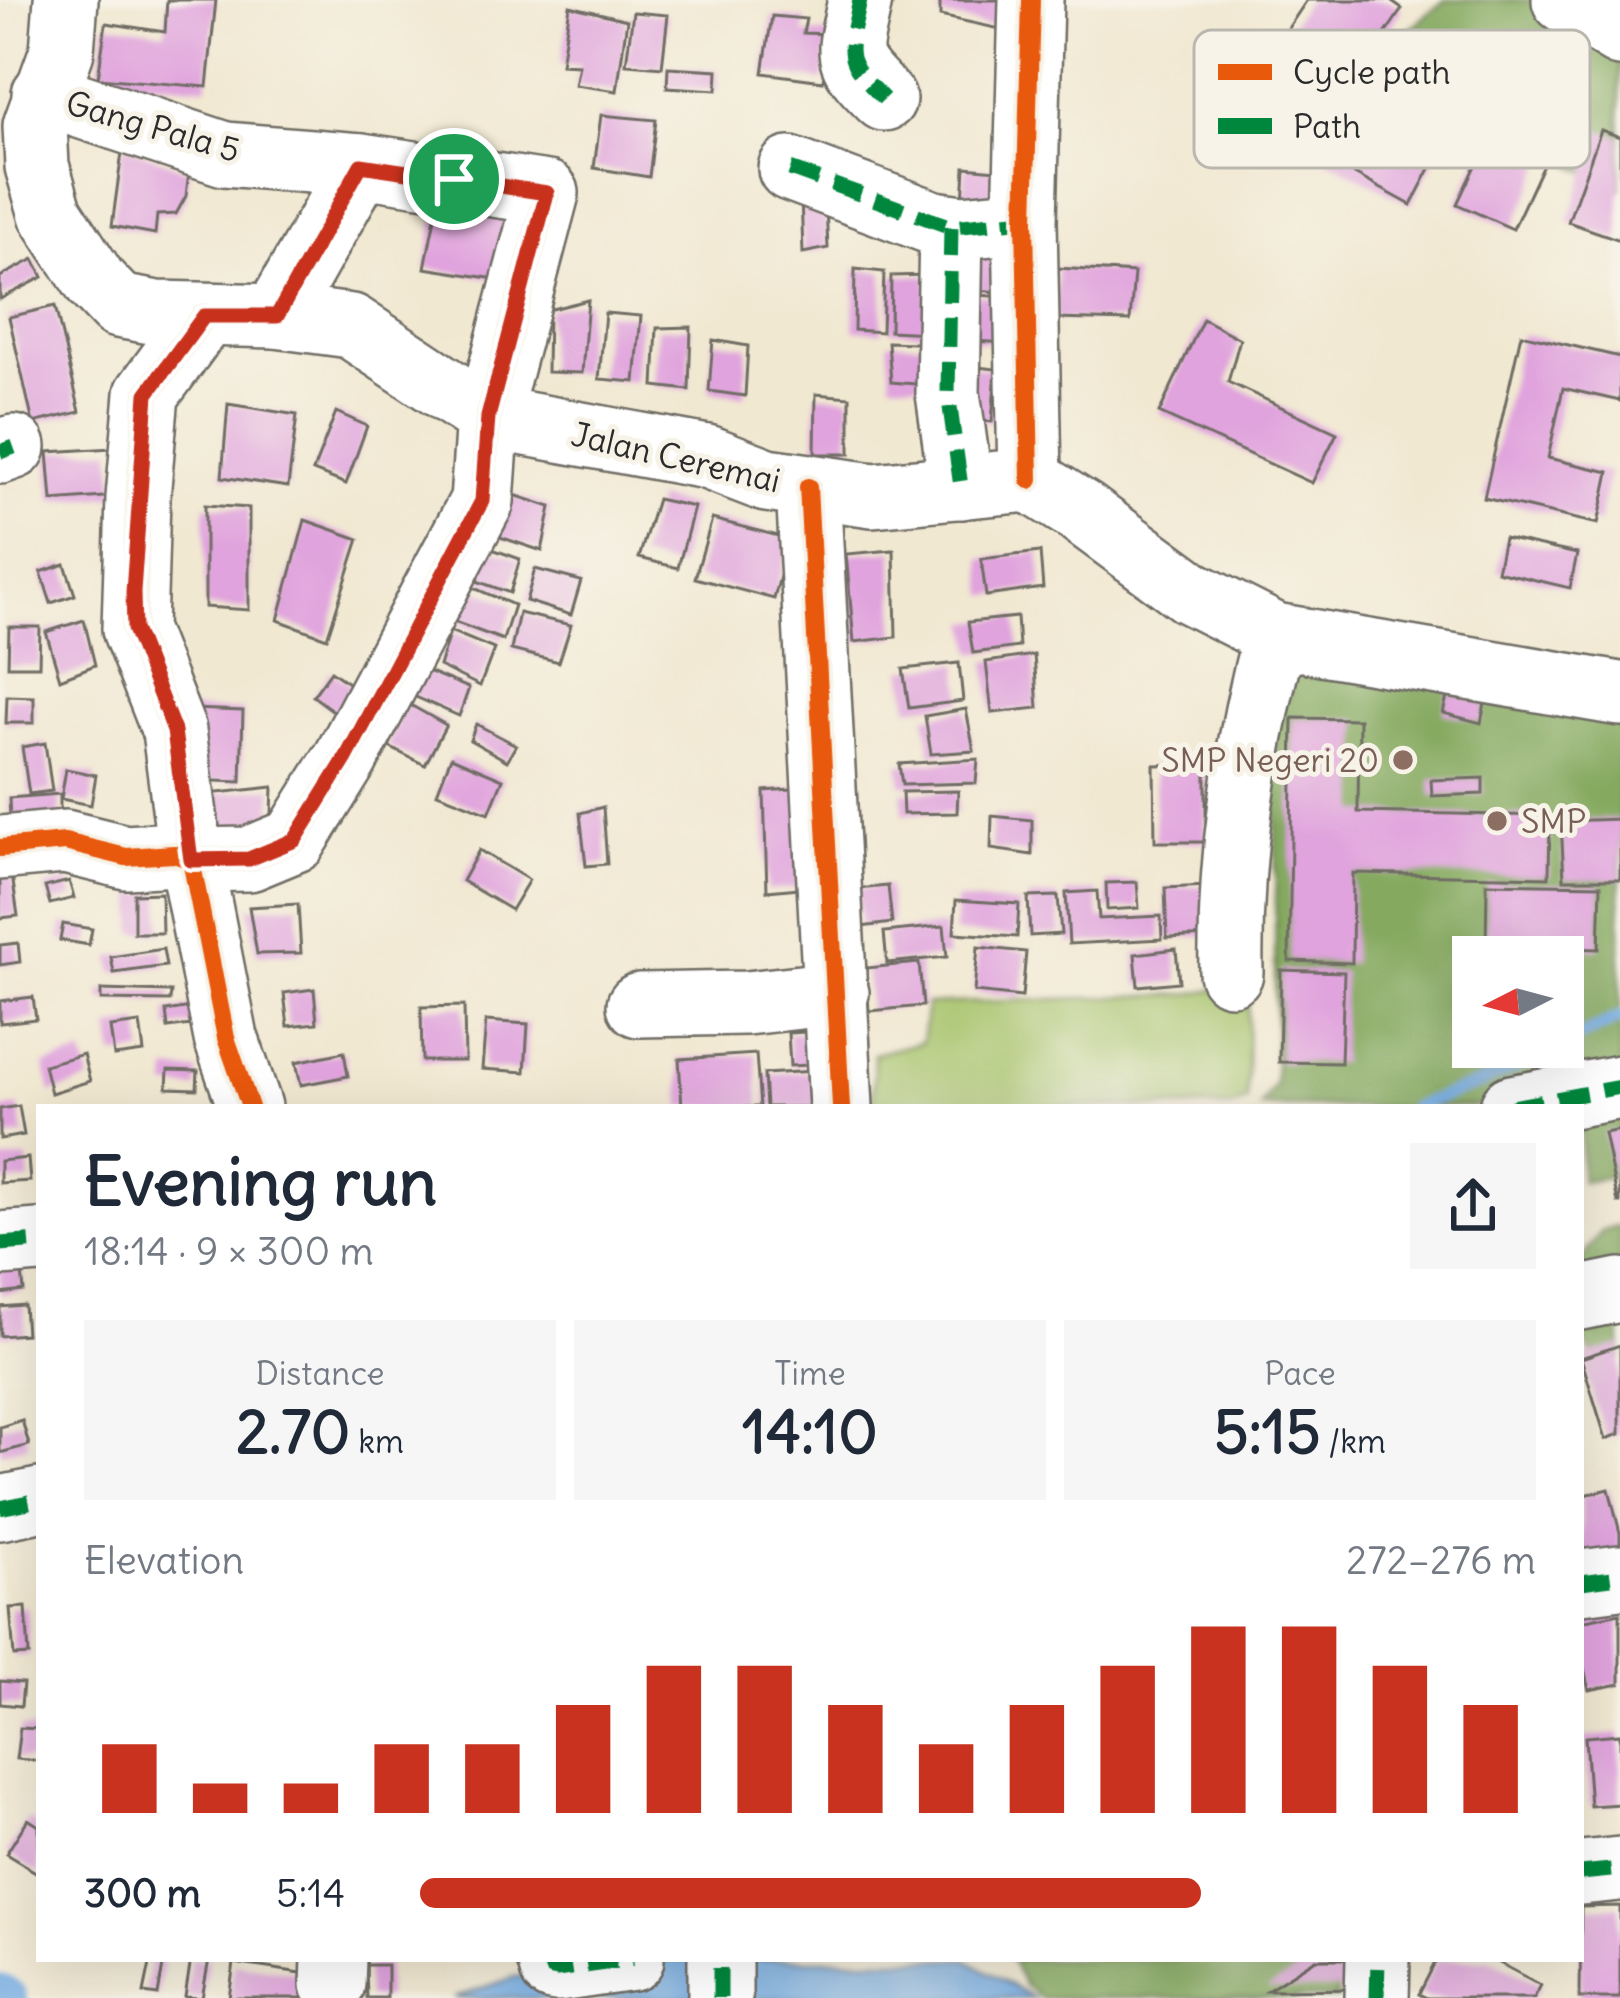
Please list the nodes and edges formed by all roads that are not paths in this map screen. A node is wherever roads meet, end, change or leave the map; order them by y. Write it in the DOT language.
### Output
graph roads {
  1 [pos="66,0"];
  2 [pos="860,0"];
  3 [pos="1031,0"];
  4 [pos="1564,0"];
  5 [pos="1620,34"];
  6 [pos="44,94"];
  7 [pos="884,99"];
  8 [pos="361,165"];
  9 [pos="790,169"];
  10 [pos="1025,220"];
  11 [pos="951,227"];
  12 [pos="204,316"];
  13 [pos="277,316"];
  14 [pos="488,417"];
  15 [pos="1030,480"];
  16 [pos="808,487"];
  17 [pos="961,487"];
  18 [pos="1275,635"];
  19 [pos="1620,694"];
  20 [pos="0,848"];
  21 [pos="191,860"];
  22 [pos="1231,973"];
  23 [pos="837,992"];
  24 [pos="639,1005"];
  25 [pos="1620,1088"];
  26 [pos="249,1104"];
  27 [pos="841,1104"];
  28 [pos="1529,1104"];
  29 [pos="36,1241"];
  30 [pos="0,1244"];
  31 [pos="1620,1290"];
  32 [pos="1584,1297"];
  33 [pos="36,1501"];
  34 [pos="0,1508"];
  35 [pos="1620,1577"];
  36 [pos="1584,1582"];
  37 [pos="1620,1869"];
  38 [pos="1584,1873"];
  39 [pos="550,1962"];
  40 [pos="612,1962"];
  41 [pos="720,1962"];
  42 [pos="1378,1962"];
  43 [pos="720,1998"];
  44 [pos="1377,1998"];
  1 -- 6 [label="street, Jalan Ceremai"];
  2 -- 7 [label="street"];
  3 -- 10 [label="street"];
  4 -- 5 [label="street"];
  6 -- 8 [label="street, Gang Pala 5"];
  6 -- 12 [label="street, Jalan Ceremai"];
  8 -- 13 [label="street"];
  8 -- 14 [label="street, Gang Pala 5"];
  9 -- 11 [label="street"];
  10 -- 11 [label="street"];
  10 -- 15 [label="street"];
  11 -- 17 [label="street"];
  12 -- 13 [label="street, Jalan Ceremai"];
  12 -- 21 [label="street"];
  13 -- 14 [label="street, Jalan Ceremai"];
  14 -- 16 [label="street, Jalan Ceremai"];
  14 -- 21 [label="street"];
  15 -- 17 [label="street, Jalan Ceremai"];
  15 -- 18 [label="street"];
  16 -- 17 [label="street, Jalan Ceremai"];
  16 -- 23 [label="street"];
  18 -- 19 [label="street"];
  18 -- 22 [label="street"];
  20 -- 21 [label="street"];
  21 -- 26 [label="street"];
  23 -- 24 [label="street"];
  23 -- 27 [label="street"];
  25 -- 28 [label="street"];
  29 -- 30 [label="street"];
  31 -- 32 [label="street"];
  33 -- 34 [label="street"];
  35 -- 36 [label="street"];
  37 -- 38 [label="street"];
  39 -- 40 [label="street"];
  41 -- 43 [label="street"];
  42 -- 44 [label="street"];
}
